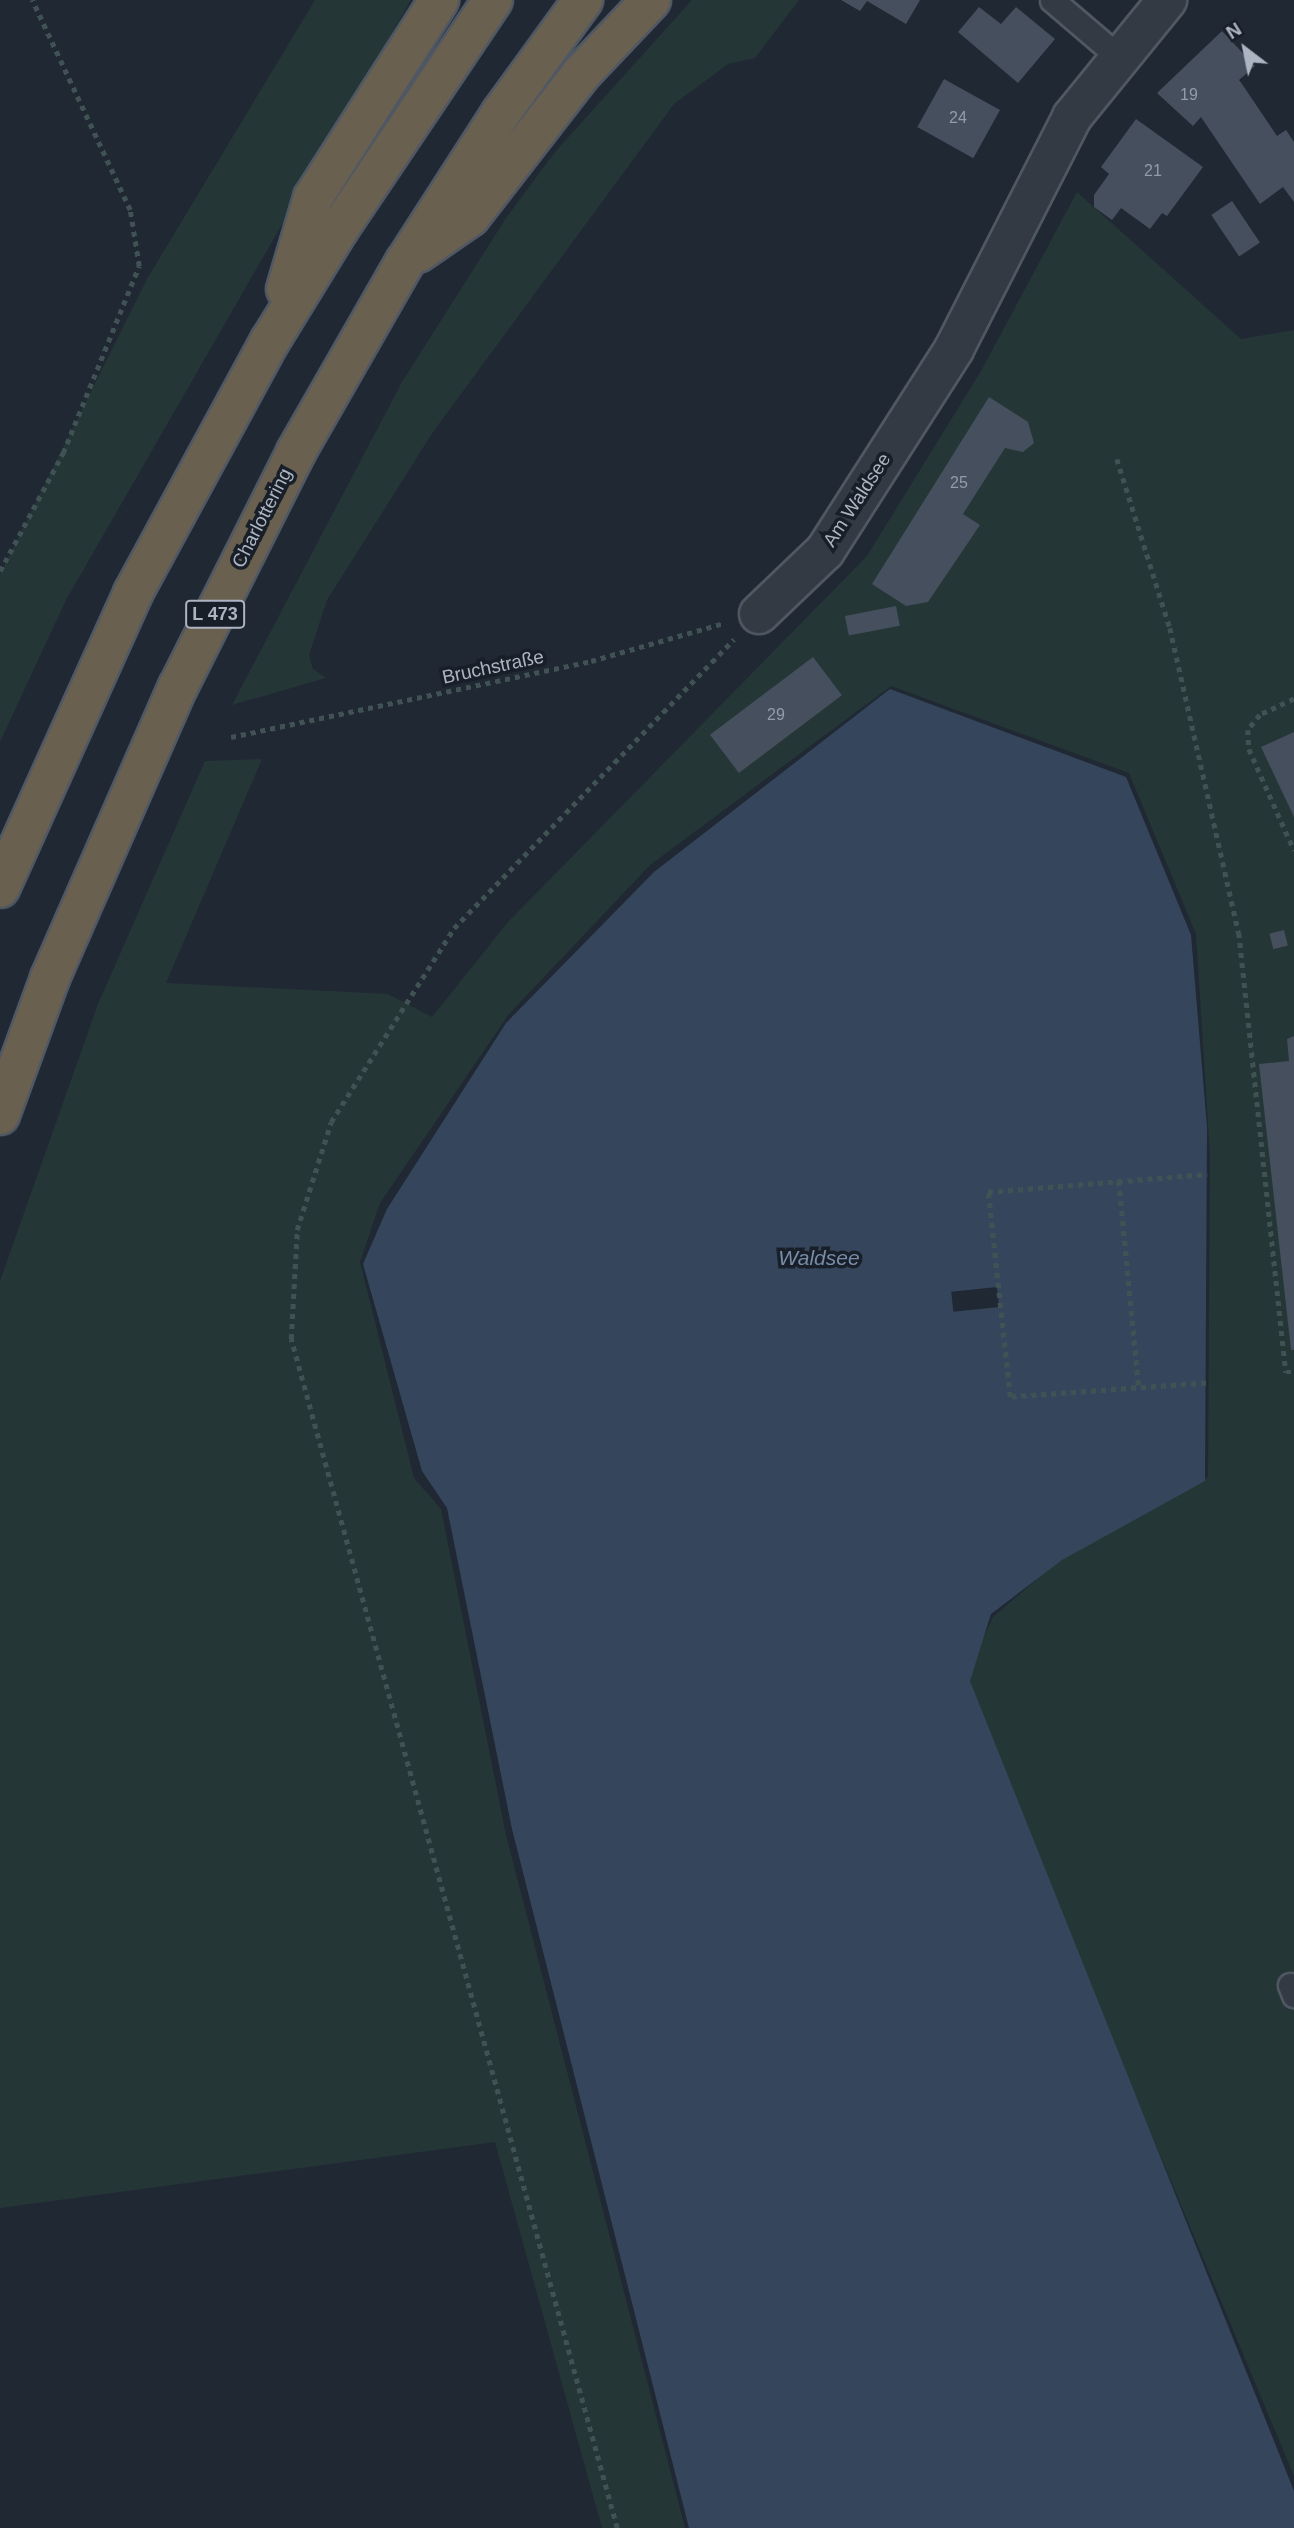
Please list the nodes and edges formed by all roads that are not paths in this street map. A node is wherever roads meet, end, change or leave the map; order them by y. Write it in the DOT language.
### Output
graph roads {
  1 [pos="439,0"];
  2 [pos="494,0"];
  3 [pos="583,0"];
  4 [pos="652,0"];
  5 [pos="1052,0"];
  6 [pos="1167,0"];
  7 [pos="1120,58"];
  8 [pos="405,262"];
  9 [pos="270,341"];
  10 [pos="759,614"];
  11 [pos="0,888"];
  12 [pos="0,1115"];
  1 -- 9 [label="highway"];
  2 -- 9 [label="highway"];
  3 -- 8 [label="highway, Charlottering / L 473"];
  4 -- 8 [label="highway"];
  5 -- 7 [label="lane"];
  6 -- 7 [label="street, Am Waldsee"];
  7 -- 10 [label="street, Am Waldsee"];
  8 -- 12 [label="highway, Charlottering / L 473"];
  9 -- 11 [label="highway"];
}
